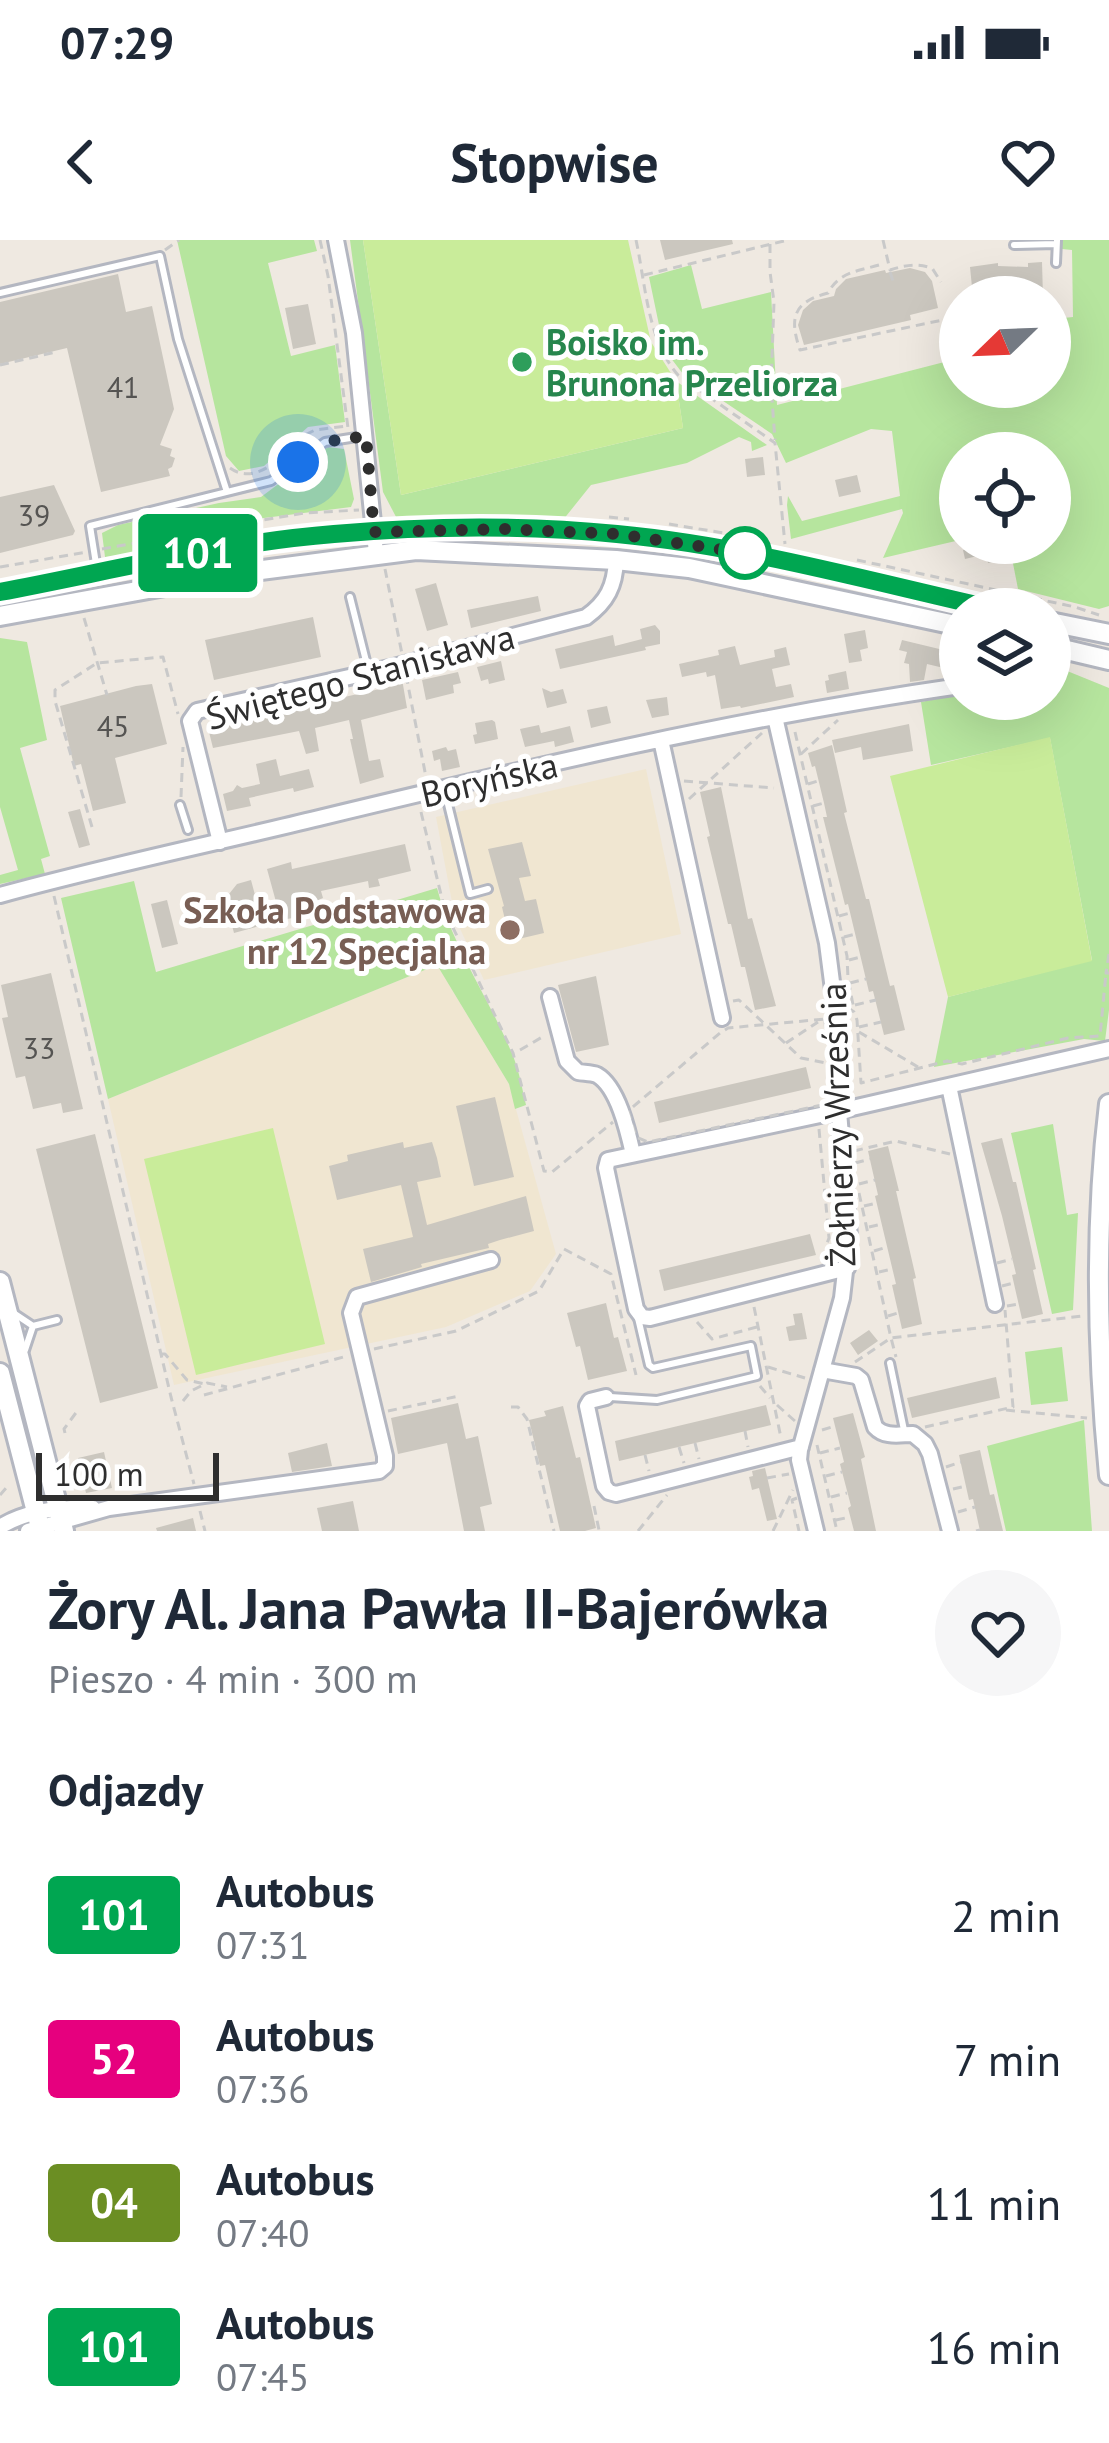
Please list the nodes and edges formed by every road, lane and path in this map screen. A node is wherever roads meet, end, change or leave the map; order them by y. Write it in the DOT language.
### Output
graph roads {
  1 [pos="179,240"];
  2 [pos="320,240"];
  3 [pos="336,240"];
  4 [pos="636,240"];
  5 [pos="788,240"];
  6 [pos="884,240"];
  7 [pos="1056,242"];
  8 [pos="770,244"];
  9 [pos="1014,245"];
  10 [pos="167,246"];
  11 [pos="695,262"];
  12 [pos="1056,263"];
  13 [pos="879,265"];
  14 [pos="890,270"];
  15 [pos="699,274"];
  16 [pos="644,275"];
  17 [pos="939,277"];
  18 [pos="894,284"];
  19 [pos="0,293"];
  20 [pos="939,321"];
  21 [pos="56,352"];
  22 [pos="0,365"];
  23 [pos="348,426"];
  24 [pos="366,436"];
  25 [pos="350,439"];
  26 [pos="775,443"];
  27 [pos="224,461"];
  28 [pos="226,492"];
  29 [pos="358,504"];
  30 [pos="374,532"];
  31 [pos="797,548"];
  32 [pos="93,551"];
  33 [pos="616,560"];
  34 [pos="856,560"];
  35 [pos="378,561"];
  36 [pos="0,567"];
  37 [pos="98,573"];
  38 [pos="0,592"];
  39 [pos="939,596"];
  40 [pos="350,597"];
  41 [pos="0,616"];
  42 [pos="83,616"];
  43 [pos="1108,619"];
  44 [pos="939,622"];
  45 [pos="1071,626"];
  46 [pos="1109,634"];
  47 [pos="1071,651"];
  48 [pos="1109,660"];
  49 [pos="97,663"];
  50 [pos="404,664"];
  51 [pos="369,673"];
  52 [pos="939,690"];
  53 [pos="107,695"];
  54 [pos="846,712"];
  55 [pos="178,717"];
  56 [pos="776,717"];
  57 [pos="795,732"];
  58 [pos="746,735"];
  59 [pos="184,737"];
  60 [pos="661,740"];
  61 [pos="800,755"];
  62 [pos="676,780"];
  63 [pos="818,781"];
  64 [pos="707,783"];
  65 [pos="428,785"];
  66 [pos="806,785"];
  67 [pos="444,788"];
  68 [pos="774,788"];
  69 [pos="824,802"];
  70 [pos="180,805"];
  71 [pos="682,806"];
  72 [pos="811,806"];
  73 [pos="421,812"];
  74 [pos="825,825"];
  75 [pos="92,827"];
  76 [pos="816,828"];
  77 [pos="188,830"];
  78 [pos="220,842"];
  79 [pos="830,847"];
  80 [pos="821,849"];
  81 [pos="836,869"];
  82 [pos="826,872"];
  83 [pos="488,889"];
  84 [pos="841,891"];
  85 [pos="832,894"];
  86 [pos="0,895"];
  87 [pos="54,896"];
  88 [pos="491,906"];
  89 [pos="850,913"];
  90 [pos="58,914"];
  91 [pos="450,916"];
  92 [pos="837,917"];
  93 [pos="49,920"];
  94 [pos="856,934"];
  95 [pos="842,937"];
  96 [pos="1109,955"];
  97 [pos="861,957"];
  98 [pos="847,961"];
  99 [pos="1108,973"];
  100 [pos="866,979"];
  101 [pos="849,983"];
  102 [pos="550,997"];
  103 [pos="834,997"];
  104 [pos="876,1000"];
  105 [pos="729,1002"];
  106 [pos="854,1009"];
  107 [pos="825,1019"];
  108 [pos="729,1020"];
  109 [pos="881,1022"];
  110 [pos="767,1024"];
  111 [pos="857,1029"];
  112 [pos="559,1032"];
  113 [pos="786,1043"];
  114 [pos="1109,1049"];
  115 [pos="520,1050"];
  116 [pos="827,1064"];
  117 [pos="920,1068"];
  118 [pos="949,1086"];
  119 [pos="1109,1104"];
  120 [pos="839,1111"];
  121 [pos="619,1117"];
  122 [pos="819,1125"];
  123 [pos="633,1154"];
  124 [pos="964,1155"];
  125 [pos="870,1159"];
  126 [pos="875,1180"];
  127 [pos="877,1203"];
  128 [pos="862,1206"];
  129 [pos="882,1224"];
  130 [pos="867,1228"];
  131 [pos="887,1247"];
  132 [pos="872,1251"];
  133 [pos="1012,1259"];
  134 [pos="491,1260"];
  135 [pos="995,1263"];
  136 [pos="840,1265"];
  137 [pos="892,1269"];
  138 [pos="877,1273"];
  139 [pos="0,1282"];
  140 [pos="1014,1283"];
  141 [pos="1001,1286"];
  142 [pos="893,1293"];
  143 [pos="882,1295"];
  144 [pos="1019,1304"];
  145 [pos="1000,1305"];
  146 [pos="754,1306"];
  147 [pos="636,1309"];
  148 [pos="685,1309"];
  149 [pos="7,1310"];
  150 [pos="898,1313"];
  151 [pos="886,1316"];
  152 [pos="1082,1316"];
  153 [pos="57,1320"];
  154 [pos="1005,1324"];
  155 [pos="33,1326"];
  156 [pos="758,1327"];
  157 [pos="891,1338"];
  158 [pos="360,1352"];
  159 [pos="161,1354"];
  160 [pos="893,1362"];
  161 [pos="21,1366"];
  162 [pos="766,1367"];
  163 [pos="822,1370"];
  164 [pos="0,1373"];
  165 [pos="839,1373"];
  166 [pos="636,1375"];
  167 [pos="808,1379"];
  168 [pos="205,1384"];
  169 [pos="760,1386"];
  170 [pos="228,1388"];
  171 [pos="204,1395"];
  172 [pos="459,1396"];
  173 [pos="606,1397"];
  174 [pos="183,1401"];
  175 [pos="774,1402"];
  176 [pos="511,1407"];
  177 [pos="78,1410"];
  178 [pos="1005,1410"];
  179 [pos="375,1414"];
  180 [pos="1087,1418"];
  181 [pos="835,1426"];
  182 [pos="794,1429"];
  183 [pos="746,1431"];
  184 [pos="909,1432"];
  185 [pos="65,1433"];
  186 [pos="795,1441"];
  187 [pos="695,1443"];
  188 [pos="680,1447"];
  189 [pos="840,1448"];
  190 [pos="748,1449"];
  191 [pos="819,1454"];
  192 [pos="645,1455"];
  193 [pos="700,1461"];
  194 [pos="684,1464"];
  195 [pos="650,1472"];
  196 [pos="794,1472"];
  197 [pos="842,1472"];
  198 [pos="1109,1475"];
  199 [pos="824,1476"];
  200 [pos="767,1478"];
  201 [pos="796,1483"];
  202 [pos="966,1486"];
  203 [pos="672,1487"];
  204 [pos="6,1488"];
  205 [pos="951,1489"];
  206 [pos="848,1492"];
  207 [pos="0,1496"];
  208 [pos="546,1497"];
  209 [pos="196,1498"];
  210 [pos="829,1498"];
  211 [pos="534,1499"];
  212 [pos="594,1506"];
  213 [pos="975,1507"];
  214 [pos="957,1513"];
  215 [pos="850,1516"];
  216 [pos="61,1521"];
  217 [pos="834,1521"];
  218 [pos="36,1526"];
  219 [pos="0,1527"];
  220 [pos="205,1531"];
  221 [pos="554,1531"];
  222 [pos="597,1531"];
  223 [pos="638,1531"];
  224 [pos="773,1531"];
  225 [pos="817,1531"];
  226 [pos="837,1531"];
  227 [pos="950,1531"];
  1 -- 10 [label="path"];
  2 -- 23 [label="path"];
  3 -- 24 [label="street"];
  4 -- 16 [label="path"];
  5 -- 8 [label="path"];
  6 -- 14 [label="path"];
  7 -- 9 [label="lane"];
  7 -- 12 [label="lane"];
  8 -- 11 [label="path"];
  8 -- 26 [label="path"];
  11 -- 15 [label="path"];
  11 -- 16 [label="path"];
  13 -- 20 [label="path"];
  14 -- 17 [label="path"];
  14 -- 18 [label="path"];
  16 -- 26 [label="path"];
  19 -- 28 [label="lane"];
  21 -- 22 [label="path"];
  23 -- 25 [label="path"];
  23 -- 27 [label="path"];
  24 -- 25 [label="lane"];
  24 -- 30 [label="street"];
  25 -- 28 [label="lane"];
  26 -- 31 [label="path"];
  28 -- 32 [label="lane"];
  29 -- 32 [label="path"];
  30 -- 35 [label="street"];
  30 -- 37 [label="street"];
  30 -- 39 [label="street"];
  32 -- 36 [label="path"];
  32 -- 37 [label="lane"];
  33 -- 35 [label="street"];
  33 -- 44 [label="street"];
  33 -- 50 [label="street, Świętego Stanisława"];
  34 -- 43 [label="path"];
  35 -- 41 [label="street"];
  35 -- 50 [label="path"];
  37 -- 38 [label="street"];
  40 -- 51 [label="lane"];
  42 -- 49 [label="path"];
  45 -- 46 [label="street"];
  47 -- 48 [label="street"];
  49 -- 53 [label="path"];
  49 -- 55 [label="path"];
  49 -- 75 [label="path"];
  50 -- 51 [label="street, Świętego Stanisława"];
  50 -- 65 [label="path"];
  51 -- 78 [label="street, Świętego Stanisława"];
  52 -- 56 [label="street, Boryńska"];
  54 -- 61 [label="path"];
  56 -- 60 [label="street, Boryńska"];
  56 -- 103 [label="street, Żołnierzy Września"];
  57 -- 61 [label="path"];
  58 -- 64 [label="path"];
  59 -- 70 [label="path"];
  60 -- 67 [label="street, Boryńska"];
  60 -- 108 [label="street"];
  61 -- 66 [label="path"];
  62 -- 64 [label="path"];
  63 -- 66 [label="path"];
  64 -- 68 [label="path"];
  64 -- 71 [label="path"];
  66 -- 72 [label="path"];
  67 -- 78 [label="street, Boryńska"];
  67 -- 83 [label="lane"];
  69 -- 72 [label="path"];
  70 -- 77 [label="lane"];
  72 -- 76 [label="path"];
  73 -- 121 [label="path"];
  74 -- 76 [label="path"];
  76 -- 80 [label="path"];
  78 -- 86 [label="street, Boryńska"];
  79 -- 80 [label="path"];
  80 -- 82 [label="path"];
  81 -- 82 [label="path"];
  82 -- 85 [label="path"];
  84 -- 85 [label="path"];
  85 -- 92 [label="path"];
  87 -- 90 [label="path"];
  88 -- 91 [label="path"];
  89 -- 92 [label="path"];
  90 -- 93 [label="path"];
  90 -- 159 [label="path"];
  92 -- 95 [label="path"];
  94 -- 95 [label="path"];
  95 -- 98 [label="path"];
  96 -- 99 [label="path"];
  97 -- 98 [label="path"];
  98 -- 101 [label="path"];
  99 -- 117 [label="path"];
  100 -- 101 [label="path"];
  101 -- 106 [label="path"];
  102 -- 112 [label="street"];
  103 -- 106 [label="path"];
  103 -- 120 [label="street, Żołnierzy Września"];
  104 -- 106 [label="path"];
  105 -- 110 [label="path"];
  106 -- 111 [label="path"];
  107 -- 110 [label="path"];
  107 -- 113 [label="path"];
  107 -- 116 [label="path"];
  108 -- 110 [label="path"];
  108 -- 116 [label="path"];
  109 -- 111 [label="path"];
  110 -- 113 [label="path"];
  111 -- 117 [label="path"];
  111 -- 117 [label="path"];
  112 -- 115 [label="path"];
  112 -- 123 [label="street"];
  113 -- 116 [label="path"];
  114 -- 118 [label="street"];
  118 -- 120 [label="street"];
  118 -- 124 [label="street"];
  119 -- 198 [label="street"];
  120 -- 123 [label="street"];
  120 -- 136 [label="street, Żołnierzy Września"];
  122 -- 136 [label="path"];
  123 -- 147 [label="street"];
  124 -- 125 [label="path"];
  124 -- 145 [label="street"];
  126 -- 128 [label="path"];
  127 -- 128 [label="path"];
  128 -- 130 [label="path"];
  129 -- 130 [label="path"];
  130 -- 132 [label="path"];
  131 -- 132 [label="path"];
  132 -- 138 [label="path"];
  133 -- 135 [label="path"];
  134 -- 158 [label="street"];
  136 -- 148 [label="street"];
  136 -- 163 [label="street, Żołnierzy Września"];
  137 -- 138 [label="path"];
  138 -- 143 [label="path"];
  139 -- 149 [label="street"];
  140 -- 141 [label="path"];
  142 -- 143 [label="path"];
  143 -- 151 [label="path"];
  144 -- 145 [label="path"];
  146 -- 156 [label="path"];
  147 -- 148 [label="street"];
  147 -- 173 [label="lane"];
  148 -- 156 [label="path"];
  149 -- 155 [label="lane"];
  149 -- 161 [label="street"];
  150 -- 151 [label="path"];
  151 -- 157 [label="path"];
  152 -- 154 [label="path"];
  153 -- 155 [label="lane"];
  154 -- 157 [label="path"];
  154 -- 178 [label="path"];
  155 -- 161 [label="lane"];
  156 -- 162 [label="path"];
  157 -- 160 [label="path"];
  157 -- 165 [label="path"];
  158 -- 166 [label="path"];
  158 -- 170 [label="path"];
  158 -- 179 [label="street"];
  159 -- 168 [label="path"];
  159 -- 209 [label="path"];
  160 -- 184 [label="lane"];
  161 -- 216 [label="street"];
  162 -- 167 [label="path"];
  162 -- 175 [label="path"];
  163 -- 165 [label="street"];
  163 -- 186 [label="street, Żołnierzy Września"];
  164 -- 218 [label="street"];
  165 -- 184 [label="street"];
  168 -- 170 [label="path"];
  168 -- 174 [label="path"];
  169 -- 175 [label="path"];
  170 -- 171 [label="path"];
  172 -- 179 [label="path"];
  173 -- 186 [label="street"];
  175 -- 182 [label="path"];
  175 -- 186 [label="path"];
  176 -- 208 [label="path"];
  177 -- 185 [label="path"];
  178 -- 180 [label="path"];
  178 -- 184 [label="path"];
  179 -- 209 [label="street"];
  181 -- 191 [label="path"];
  183 -- 190 [label="path"];
  184 -- 227 [label="street"];
  186 -- 225 [label="street, Żołnierzy Września"];
  187 -- 193 [label="path"];
  188 -- 194 [label="path"];
  189 -- 191 [label="path"];
  191 -- 199 [label="path"];
  192 -- 195 [label="path"];
  196 -- 200 [label="path"];
  197 -- 199 [label="path"];
  199 -- 210 [label="path"];
  201 -- 224 [label="path"];
  202 -- 205 [label="path"];
  203 -- 223 [label="path"];
  204 -- 207 [label="path"];
  206 -- 210 [label="path"];
  208 -- 211 [label="path"];
  208 -- 221 [label="path"];
  209 -- 216 [label="street"];
  209 -- 220 [label="path"];
  210 -- 217 [label="path"];
  212 -- 222 [label="path"];
  213 -- 214 [label="path"];
  215 -- 217 [label="path"];
  216 -- 218 [label="street"];
  217 -- 226 [label="path"];
  218 -- 219 [label="street"];
}
